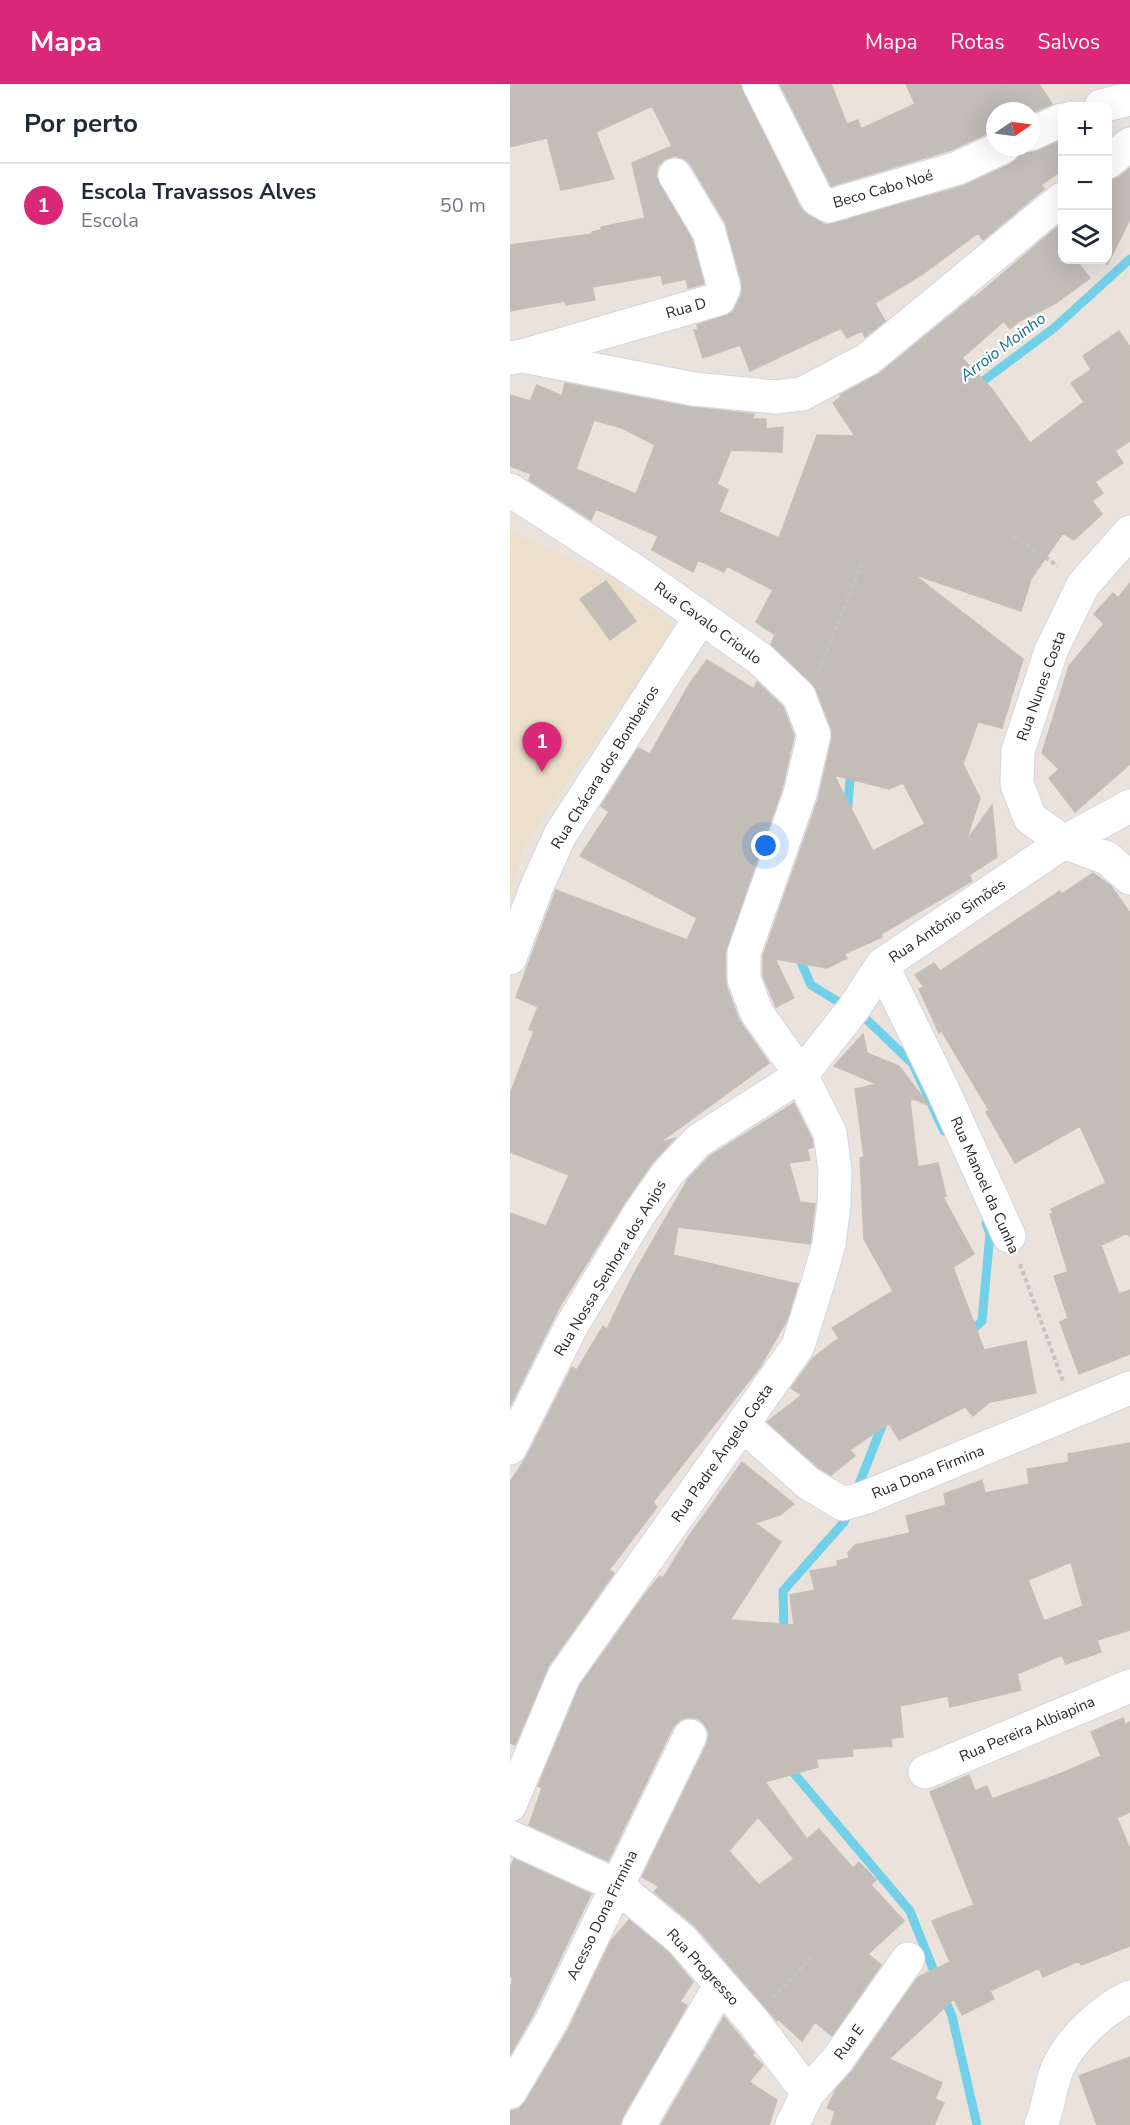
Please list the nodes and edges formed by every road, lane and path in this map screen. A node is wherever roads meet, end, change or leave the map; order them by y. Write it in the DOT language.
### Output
graph roads {
  1 [pos="759,84"];
  2 [pos="1130,99"];
  3 [pos="1112,103"];
  4 [pos="1058,122"];
  5 [pos="1040,130"];
  6 [pos="1130,144"];
  7 [pos="986,155"];
  8 [pos="1112,158"];
  9 [pos="675,175"];
  10 [pos="1058,202"];
  11 [pos="517,357"];
  12 [pos="510,490"];
  13 [pos="1130,532"];
  14 [pos="1014,536"];
  15 [pos="864,559"];
  16 [pos="1084,584"];
  17 [pos="701,616"];
  18 [pos="818,672"];
  19 [pos="1130,806"];
  20 [pos="1064,842"];
  21 [pos="1130,878"];
  22 [pos="510,958"];
  23 [pos="882,965"];
  24 [pos="801,1076"];
  25 [pos="1009,1236"];
  26 [pos="1130,1388"];
  27 [pos="1075,1411"];
  28 [pos="743,1425"];
  29 [pos="510,1448"];
  30 [pos="1130,1686"];
  31 [pos="690,1736"];
  32 [pos="925,1772"];
  33 [pos="510,1805"];
  34 [pos="510,1837"];
  35 [pos="616,1884"];
  36 [pos="811,1957"];
  37 [pos="908,1959"];
  38 [pos="720,1986"];
  39 [pos="1130,1997"];
  40 [pos="753,2020"];
  41 [pos="510,2092"];
  42 [pos="808,2093"];
  43 [pos="639,2125"];
  44 [pos="792,2125"];
  45 [pos="1041,2125"];
  1 -- 7 [label="street, Beco Cabo Noé"];
  2 -- 3 [label="street"];
  4 -- 5 [label="street"];
  6 -- 8 [label="street"];
  9 -- 11 [label="street, Rua D"];
  10 -- 11 [label="street"];
  12 -- 17 [label="street, Rua Cavalo Crioulo"];
  13 -- 16 [label="street, Rua Nunes Costa"];
  14 -- 16 [label="path"];
  15 -- 18 [label="path"];
  16 -- 20 [label="street, Rua Nunes Costa"];
  17 -- 22 [label="street, Rua Chácara dos Bombeiros"];
  17 -- 24 [label="street, Rua Cavalo Crioulo"];
  19 -- 20 [label="street, Rua Antônio Simões"];
  20 -- 21 [label="street, Rua Nunes Costa"];
  20 -- 23 [label="street, Rua Antônio Simões"];
  23 -- 24 [label="street, Rua Antônio Simões"];
  23 -- 25 [label="street, Rua Manoel da Cunha"];
  24 -- 28 [label="street, Rua Padre Ângelo Costa"];
  24 -- 29 [label="street, Rua Nossa Senhora dos Anjos"];
  25 -- 27 [label="path, Rua Manoel da Cunha"];
  26 -- 27 [label="street, Rua Dona Firmina"];
  27 -- 28 [label="street, Rua Dona Firmina"];
  28 -- 33 [label="street, Rua Padre Ângelo Costa"];
  30 -- 32 [label="street, Rua Pereira Albiapina"];
  31 -- 35 [label="street, Acesso Dona Firmina"];
  34 -- 35 [label="street, Rua Progresso"];
  35 -- 38 [label="street, Rua Progresso"];
  35 -- 41 [label="street, Acesso Dona Firmina"];
  36 -- 40 [label="path"];
  37 -- 42 [label="street, Rua E"];
  38 -- 40 [label="street, Rua Progresso"];
  38 -- 43 [label="street"];
  39 -- 45 [label="street"];
  40 -- 42 [label="street, Rua Progresso"];
  42 -- 44 [label="street, Rua E"];
}
